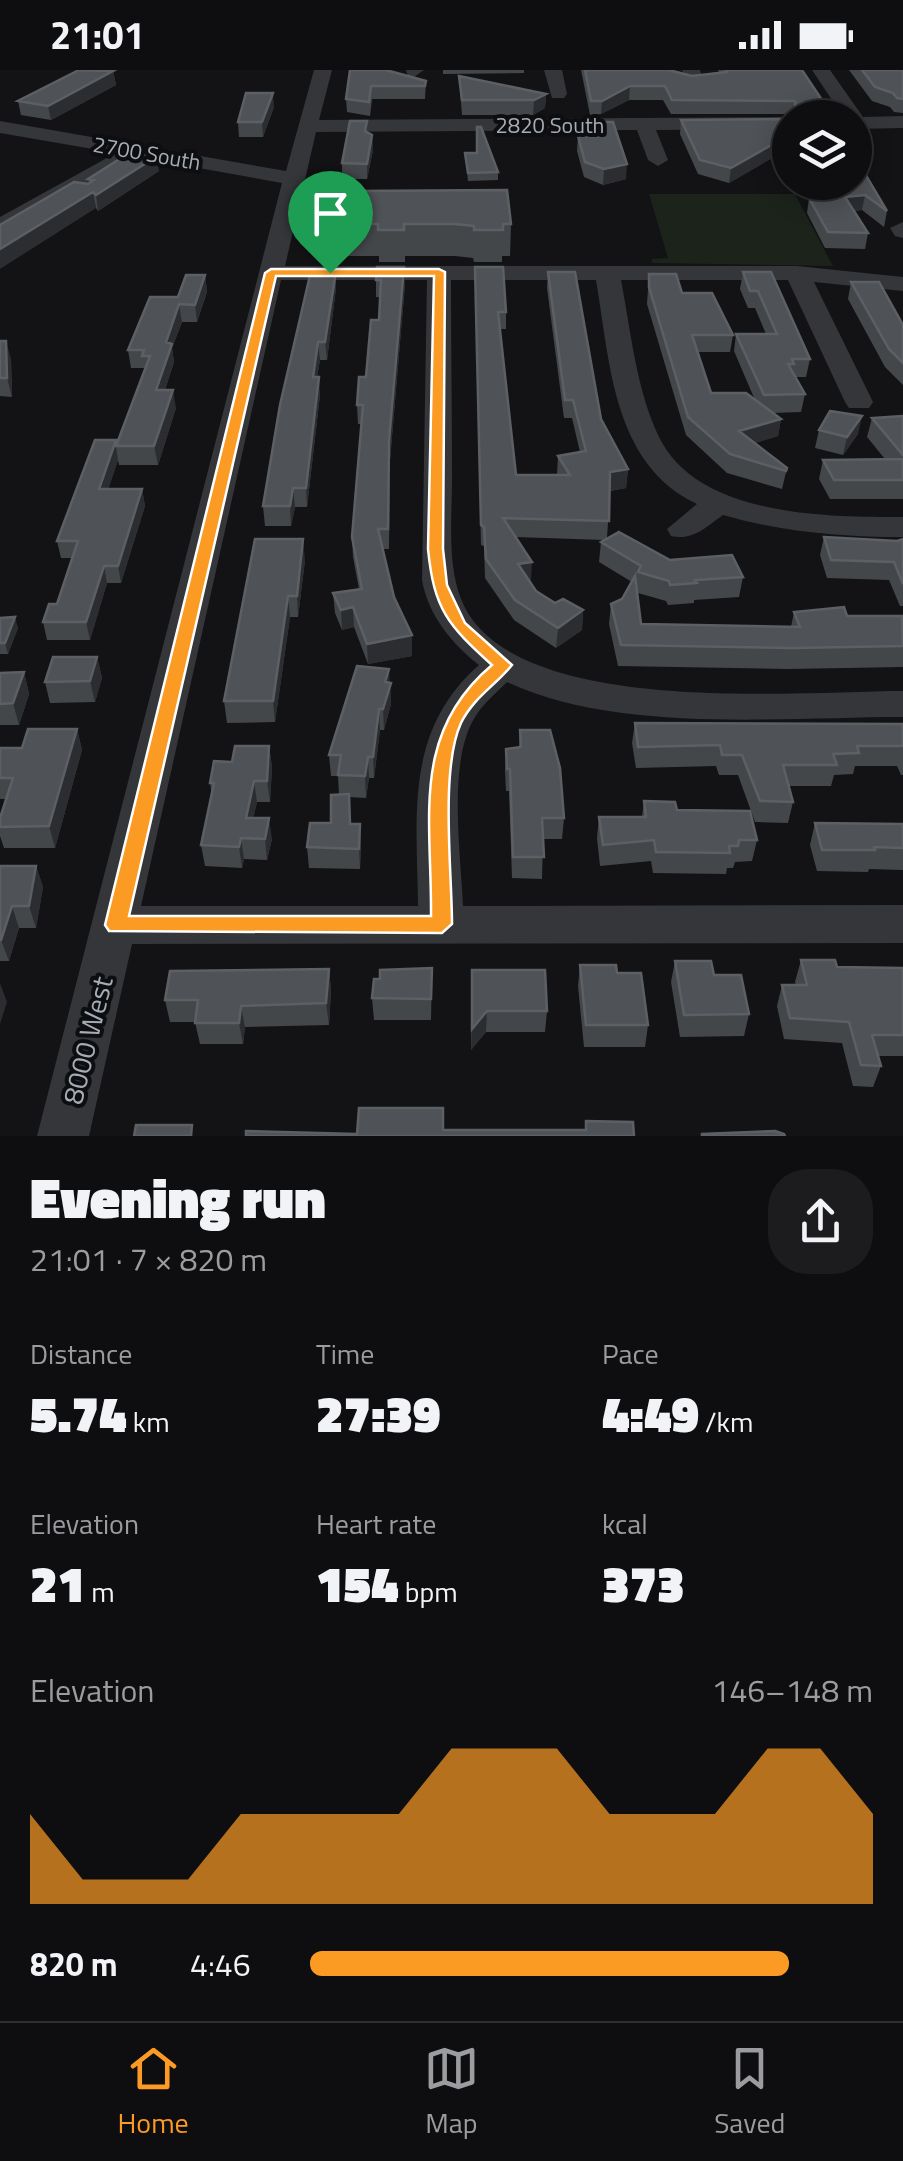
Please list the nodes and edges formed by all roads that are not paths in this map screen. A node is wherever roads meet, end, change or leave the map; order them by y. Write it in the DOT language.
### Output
graph roads {
  1 [pos="324,70"];
  2 [pos="553,70"];
  3 [pos="820,70"];
  4 [pos="558,94"];
  5 [pos="841,100"];
  6 [pos="872,121"];
  7 [pos="903,122"];
  8 [pos="772,123"];
  9 [pos="645,124"];
  10 [pos="309,126"];
  11 [pos="0,127"];
  12 [pos="135,151"];
  13 [pos="658,160"];
  14 [pos="294,180"];
  15 [pos="0,226"];
  16 [pos="439,272"];
  17 [pos="271,273"];
  18 [pos="607,273"];
  19 [pos="797,273"];
  20 [pos="903,284"];
  21 [pos="859,402"];
  22 [pos="721,502"];
  23 [pos="903,528"];
  24 [pos="682,529"];
  25 [pos="503,665"];
  26 [pos="903,704"];
  27 [pos="442,924"];
  28 [pos="903,924"];
  29 [pos="116,925"];
  30 [pos="63,1136"];
  1 -- 10 [label="street, 8000 West"];
  2 -- 4 [label="street"];
  3 -- 5 [label="street"];
  6 -- 7 [label="street"];
  8 -- 9 [label="street, 2820 South"];
  9 -- 10 [label="street, 2820 South"];
  9 -- 13 [label="street"];
  10 -- 14 [label="street, 8000 West"];
  11 -- 12 [label="street, 2700 South"];
  12 -- 14 [label="street, 2700 South"];
  12 -- 15 [label="street"];
  14 -- 17 [label="street, 8000 West"];
  16 -- 17 [label="street"];
  16 -- 18 [label="street"];
  16 -- 25 [label="street"];
  17 -- 29 [label="street, 8000 West"];
  18 -- 19 [label="street"];
  18 -- 22 [label="street"];
  19 -- 20 [label="street"];
  19 -- 21 [label="street"];
  22 -- 23 [label="street"];
  22 -- 24 [label="street"];
  25 -- 26 [label="street"];
  25 -- 27 [label="street"];
  27 -- 28 [label="street"];
  27 -- 29 [label="street"];
  29 -- 30 [label="street, 8000 West"];
}
